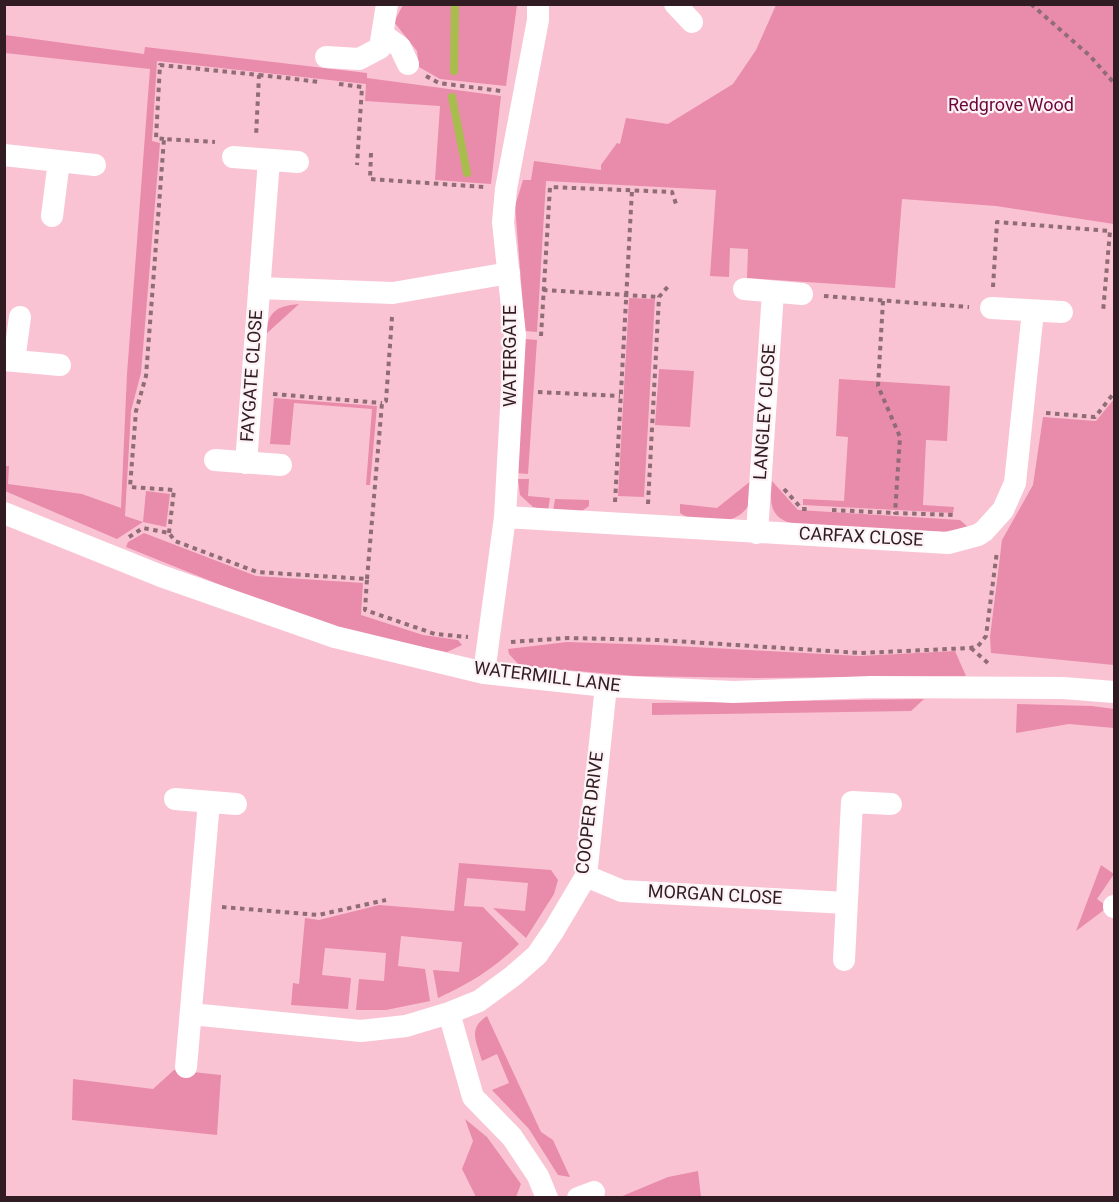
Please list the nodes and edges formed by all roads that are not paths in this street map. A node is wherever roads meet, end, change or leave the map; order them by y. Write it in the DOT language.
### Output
graph roads {
  1 [pos="387,4"];
  2 [pos="538,4"];
  3 [pos="675,4"];
  4 [pos="692,22"];
  5 [pos="383,35"];
  6 [pos="326,57"];
  7 [pos="408,64"];
  8 [pos="4,155"];
  9 [pos="58,161"];
  10 [pos="298,162"];
  11 [pos="95,165"];
  12 [pos="52,216"];
  13 [pos="509,273"];
  14 [pos="259,288"];
  15 [pos="744,289"];
  16 [pos="773,292"];
  17 [pos="802,294"];
  18 [pos="991,308"];
  19 [pos="1033,311"];
  20 [pos="1062,312"];
  21 [pos="20,317"];
  22 [pos="9,360"];
  23 [pos="60,365"];
  24 [pos="215,460"];
  25 [pos="246,463"];
  26 [pos="280,465"];
  27 [pos="4,513"];
  28 [pos="506,517"];
  29 [pos="757,533"];
  30 [pos="484,673"];
  31 [pos="606,686"];
  32 [pos="1114,692"];
  33 [pos="175,799"];
  34 [pos="209,802"];
  35 [pos="236,804"];
  36 [pos="891,804"];
  37 [pos="586,876"];
  38 [pos="846,903"];
  39 [pos="844,960"];
  40 [pos="449,1013"];
  41 [pos="190,1014"];
  42 [pos="186,1067"];
  43 [pos="547,1197"];
  1 -- 5 [label="street"];
  2 -- 13 [label="street, WATERGATE"];
  3 -- 4 [label="street"];
  5 -- 6 [label="street"];
  5 -- 7 [label="street"];
  8 -- 9 [label="street"];
  9 -- 11 [label="street"];
  9 -- 12 [label="street"];
  10 -- 14 [label="street, FAYGATE CLOSE"];
  13 -- 14 [label="street, FAYGATE CLOSE"];
  13 -- 28 [label="street, WATERGATE"];
  14 -- 25 [label="street, FAYGATE CLOSE"];
  15 -- 16 [label="street"];
  16 -- 17 [label="street"];
  16 -- 29 [label="street, LANGLEY CLOSE"];
  18 -- 19 [label="street"];
  19 -- 20 [label="street"];
  19 -- 29 [label="street, CARFAX CLOSE"];
  21 -- 22 [label="street"];
  22 -- 23 [label="street"];
  24 -- 25 [label="street, FAYGATE CLOSE"];
  25 -- 26 [label="street, FAYGATE CLOSE"];
  27 -- 30 [label="street, WATERMILL LANE"];
  28 -- 29 [label="street, CARFAX CLOSE"];
  28 -- 30 [label="street, WATERGATE"];
  30 -- 31 [label="street, WATERMILL LANE"];
  31 -- 32 [label="street, WATERMILL LANE"];
  31 -- 37 [label="street, COOPER DRIVE"];
  33 -- 34 [label="street"];
  34 -- 35 [label="street"];
  34 -- 41 [label="street"];
  36 -- 38 [label="street"];
  37 -- 38 [label="street, MORGAN CLOSE"];
  37 -- 40 [label="street, COOPER DRIVE"];
  38 -- 39 [label="street"];
  40 -- 41 [label="street, COOPER DRIVE"];
  40 -- 43 [label="street"];
  41 -- 42 [label="street"];
}
